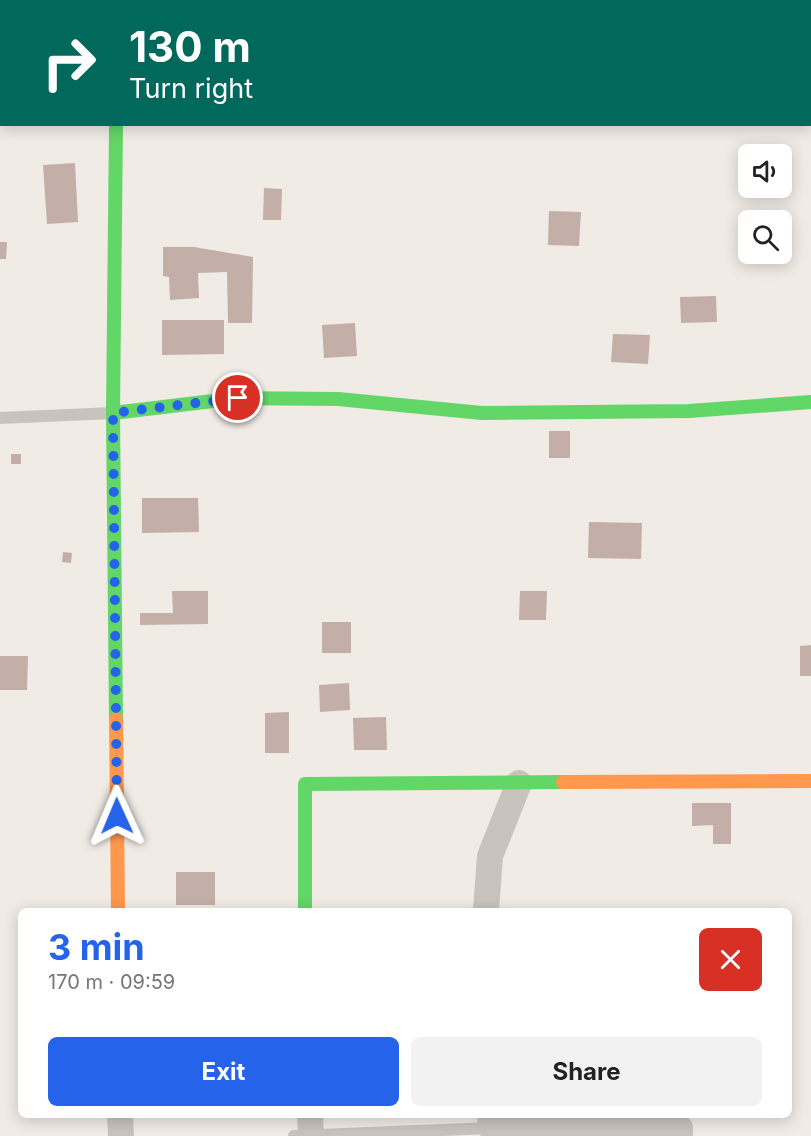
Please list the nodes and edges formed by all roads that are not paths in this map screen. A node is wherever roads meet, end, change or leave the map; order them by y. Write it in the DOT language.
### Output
graph roads {
  1 [pos="116,126"];
  2 [pos="811,402"];
  3 [pos="113,413"];
  4 [pos="0,418"];
  5 [pos="811,781"];
  6 [pos="519,783"];
  7 [pos="118,908"];
  8 [pos="305,908"];
  9 [pos="486,908"];
  10 [pos="120,1118"];
  11 [pos="491,1121"];
  12 [pos="306,1130"];
  13 [pos="121,1136"];
  14 [pos="680,1136"];
  1 -- 3 [label="street"];
  2 -- 3 [label="street"];
  3 -- 4 [label="lane"];
  3 -- 7 [label="street"];
  5 -- 6 [label="street"];
  6 -- 8 [label="street"];
  6 -- 9 [label="street"];
  10 -- 13 [label="street"];
  11 -- 12 [label="lane"];
  11 -- 14 [label="street"];
}
